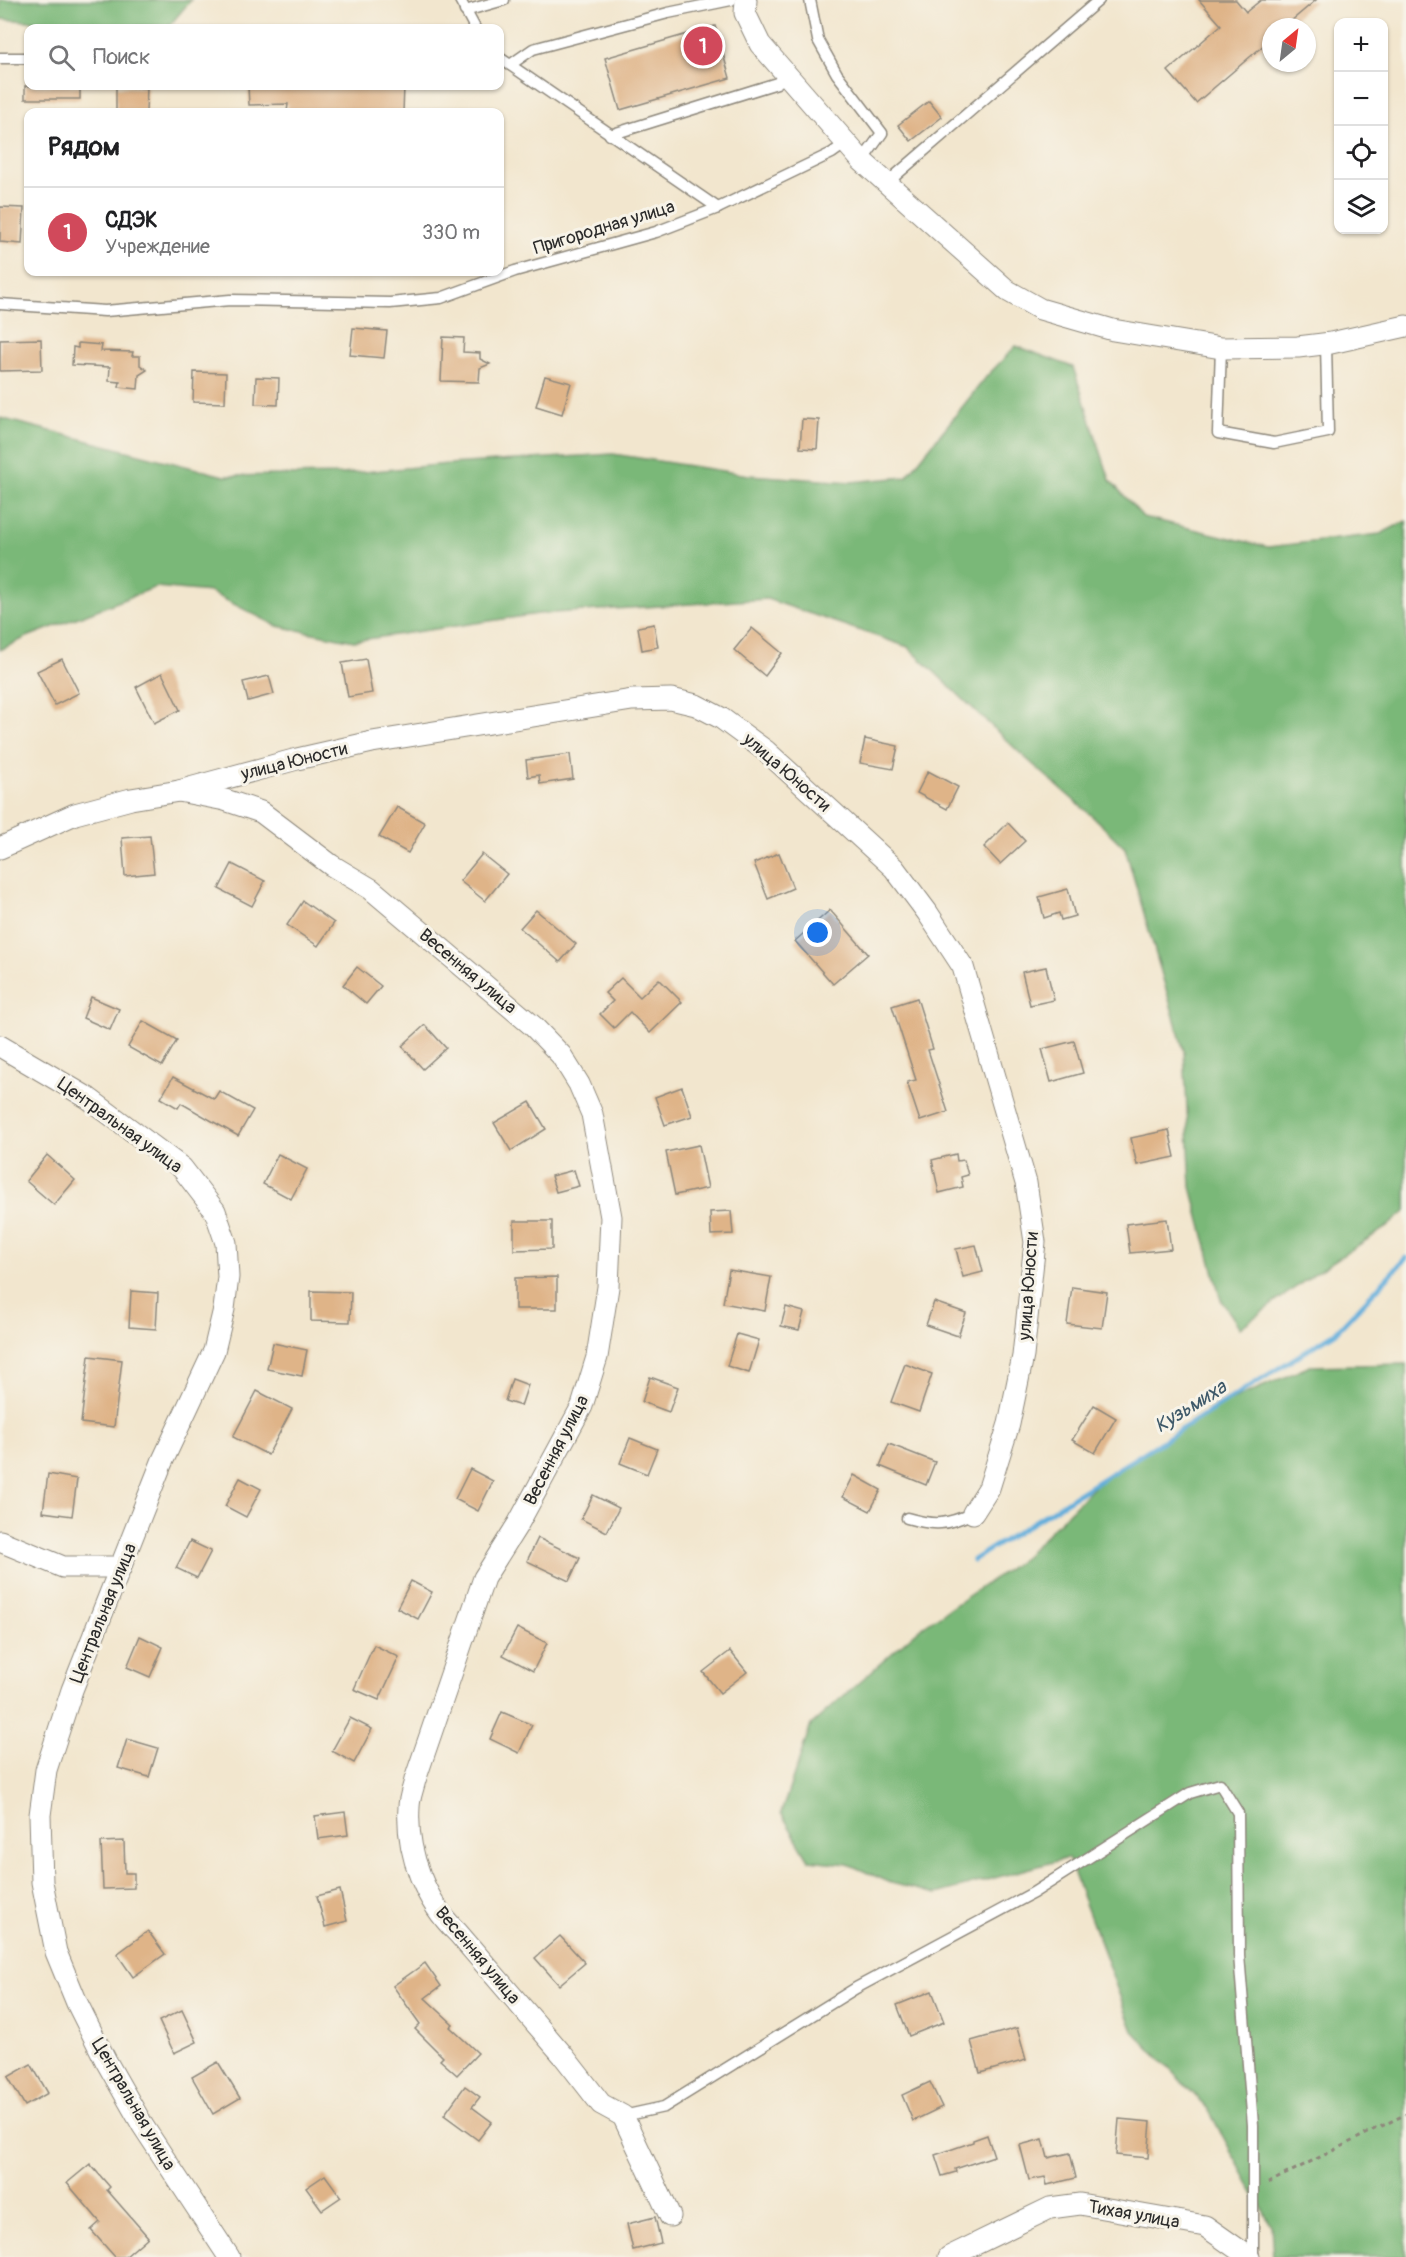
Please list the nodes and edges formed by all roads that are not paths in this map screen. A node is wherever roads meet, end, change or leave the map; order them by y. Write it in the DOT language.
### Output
graph roads {
  1 [pos="504,0"];
  2 [pos="731,0"];
  3 [pos="746,0"];
  4 [pos="810,0"];
  5 [pos="1092,2"];
  6 [pos="463,5"];
  7 [pos="473,24"];
  8 [pos="0,58"];
  9 [pos="24,58"];
  10 [pos="504,60"];
  11 [pos="510,64"];
  12 [pos="786,75"];
  13 [pos="610,135"];
  14 [pos="846,143"];
  15 [pos="862,161"];
  16 [pos="889,184"];
  17 [pos="718,208"];
  18 [pos="504,275"];
  19 [pos="501,276"];
  20 [pos="0,304"];
  21 [pos="1406,326"];
  22 [pos="1326,344"];
  23 [pos="1221,348"];
  24 [pos="179,790"];
  25 [pos="0,848"];
  26 [pos="0,1046"];
  27 [pos="973,1513"];
  28 [pos="907,1518"];
  29 [pos="0,1541"];
  30 [pos="121,1566"];
  31 [pos="622,2116"];
  32 [pos="670,2216"];
  33 [pos="229,2257"];
  34 [pos="949,2257"];
  35 [pos="1249,2257"];
  36 [pos="1253,2257"];
  1 -- 6 [label="lane"];
  2 -- 11 [label="lane"];
  3 -- 12 [label="street"];
  4 -- 15 [label="lane"];
  5 -- 16 [label="lane"];
  6 -- 7 [label="lane"];
  8 -- 9 [label="lane"];
  10 -- 11 [label="lane"];
  11 -- 13 [label="lane"];
  12 -- 13 [label="lane"];
  12 -- 14 [label="street"];
  13 -- 17 [label="lane"];
  14 -- 15 [label="street"];
  14 -- 17 [label="lane, Пригородная улица"];
  15 -- 16 [label="street"];
  16 -- 23 [label="street"];
  17 -- 18 [label="lane, Пригородная улица"];
  19 -- 20 [label="lane, Пригородная улица"];
  21 -- 22 [label="street"];
  22 -- 23 [label="street"];
  22 -- 23 [label="lane"];
  24 -- 25 [label="street, улица Юности"];
  24 -- 27 [label="street, улица Юности"];
  24 -- 31 [label="street, Весенняя улица"];
  26 -- 30 [label="street, Центральная улица"];
  27 -- 28 [label="lane"];
  29 -- 30 [label="street"];
  30 -- 33 [label="street, Центральная улица"];
  31 -- 32 [label="street, Весенняя улица"];
  31 -- 36 [label="lane"];
  34 -- 35 [label="street, Тихая улица"];
}
